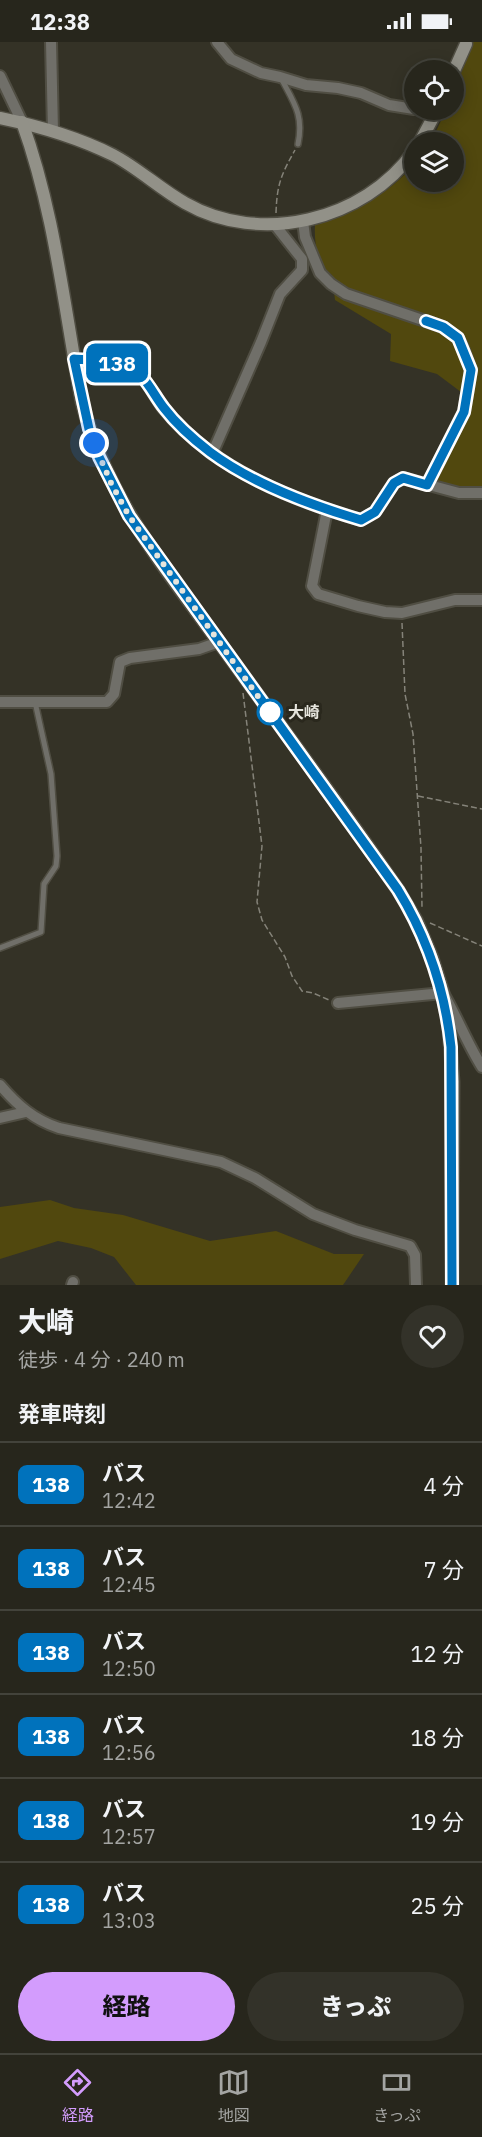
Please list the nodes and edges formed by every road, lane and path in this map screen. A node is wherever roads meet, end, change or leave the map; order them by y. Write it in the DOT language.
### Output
graph roads {
  1 [pos="51,42"];
  2 [pos="217,42"];
  3 [pos="465,43"];
  4 [pos="458,60"];
  5 [pos="0,76"];
  6 [pos="280,77"];
  7 [pos="404,107"];
  8 [pos="0,118"];
  9 [pos="22,122"];
  10 [pos="53,130"];
  11 [pos="298,144"];
  12 [pos="404,163"];
  13 [pos="303,221"];
  14 [pos="275,225"];
  15 [pos="74,359"];
  16 [pos="212,454"];
  17 [pos="427,485"];
  18 [pos="482,494"];
  19 [pos="327,510"];
  20 [pos="482,600"];
  21 [pos="402,613"];
  22 [pos="219,642"];
  23 [pos="247,681"];
  24 [pos="0,702"];
  25 [pos="35,702"];
  26 [pos="417,796"];
  27 [pos="482,808"];
  28 [pos="418,919"];
  29 [pos="482,946"];
  30 [pos="0,948"];
  31 [pos="443,993"];
  32 [pos="338,1004"];
  33 [pos="482,1067"];
  34 [pos="0,1085"];
  35 [pos="26,1112"];
  36 [pos="0,1118"];
  37 [pos="416,1285"];
  38 [pos="452,1285"];
  1 -- 10 [label="street"];
  2 -- 6 [label="street"];
  3 -- 4 [label="street"];
  5 -- 9 [label="street"];
  6 -- 7 [label="street"];
  6 -- 11 [label="lane"];
  8 -- 9 [label="street"];
  9 -- 10 [label="street"];
  9 -- 15 [label="street"];
  10 -- 14 [label="street"];
  11 -- 14 [label="path"];
  12 -- 13 [label="street"];
  13 -- 14 [label="street"];
  13 -- 17 [label="street"];
  14 -- 16 [label="street"];
  15 -- 16 [label="street"];
  15 -- 22 [label="street"];
  16 -- 19 [label="street"];
  17 -- 18 [label="street"];
  17 -- 19 [label="street"];
  19 -- 21 [label="street"];
  20 -- 21 [label="street"];
  21 -- 26 [label="path"];
  22 -- 23 [label="street"];
  22 -- 25 [label="street"];
  23 -- 28 [label="street"];
  23 -- 32 [label="path"];
  24 -- 25 [label="street"];
  25 -- 30 [label="lane"];
  26 -- 27 [label="path"];
  26 -- 28 [label="path"];
  28 -- 29 [label="path"];
  28 -- 31 [label="street"];
  31 -- 32 [label="street"];
  31 -- 33 [label="street"];
  31 -- 38 [label="street"];
  34 -- 35 [label="street"];
  35 -- 36 [label="street"];
  35 -- 37 [label="street"];
}
